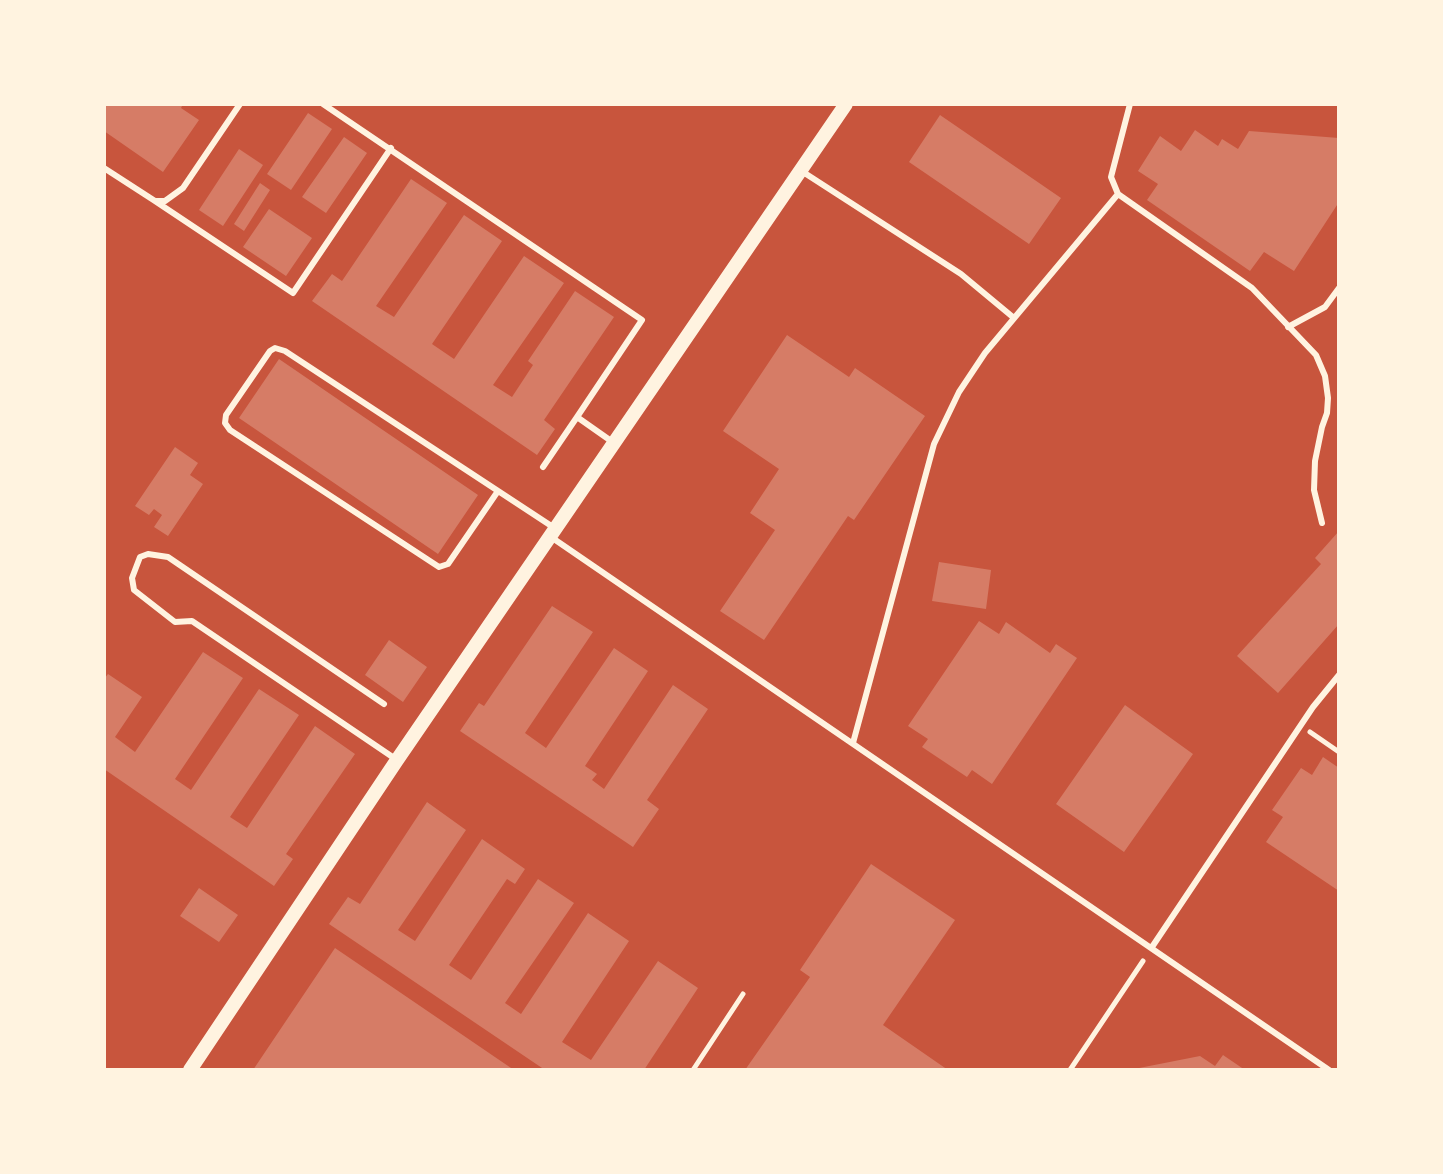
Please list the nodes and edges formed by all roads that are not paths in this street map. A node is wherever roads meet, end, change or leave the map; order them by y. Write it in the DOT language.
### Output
graph roads {
  1 [pos="240,104"];
  2 [pos="323,104"];
  3 [pos="846,104"];
  4 [pos="1130,104"];
  5 [pos="391,148"];
  6 [pos="104,168"];
  7 [pos="800,170"];
  8 [pos="1118,194"];
  9 [pos="155,201"];
  10 [pos="1339,288"];
  11 [pos="1014,318"];
  12 [pos="1288,327"];
  13 [pos="577,417"];
  14 [pos="614,443"];
  15 [pos="543,467"];
  16 [pos="498,491"];
  17 [pos="1322,523"];
  18 [pos="553,533"];
  19 [pos="1339,675"];
  20 [pos="384,704"];
  21 [pos="853,743"];
  22 [pos="397,760"];
  23 [pos="1152,947"];
  24 [pos="190,1070"];
  25 [pos="1329,1070"];
  1 -- 9 [label="lane"];
  2 -- 5 [label="lane"];
  3 -- 7 [label="street"];
  4 -- 8 [label="lane"];
  5 -- 9 [label="lane"];
  5 -- 13 [label="lane"];
  6 -- 9 [label="lane"];
  7 -- 11 [label="lane"];
  7 -- 14 [label="street"];
  8 -- 11 [label="lane"];
  8 -- 12 [label="lane"];
  10 -- 12 [label="lane"];
  11 -- 21 [label="lane"];
  12 -- 17 [label="lane"];
  13 -- 14 [label="lane"];
  13 -- 15 [label="lane"];
  14 -- 18 [label="street"];
  16 -- 16 [label="lane"];
  16 -- 18 [label="lane"];
  18 -- 21 [label="lane"];
  18 -- 22 [label="street"];
  19 -- 23 [label="lane"];
  20 -- 22 [label="lane"];
  21 -- 23 [label="lane"];
  22 -- 24 [label="street"];
  23 -- 25 [label="lane"];
}
